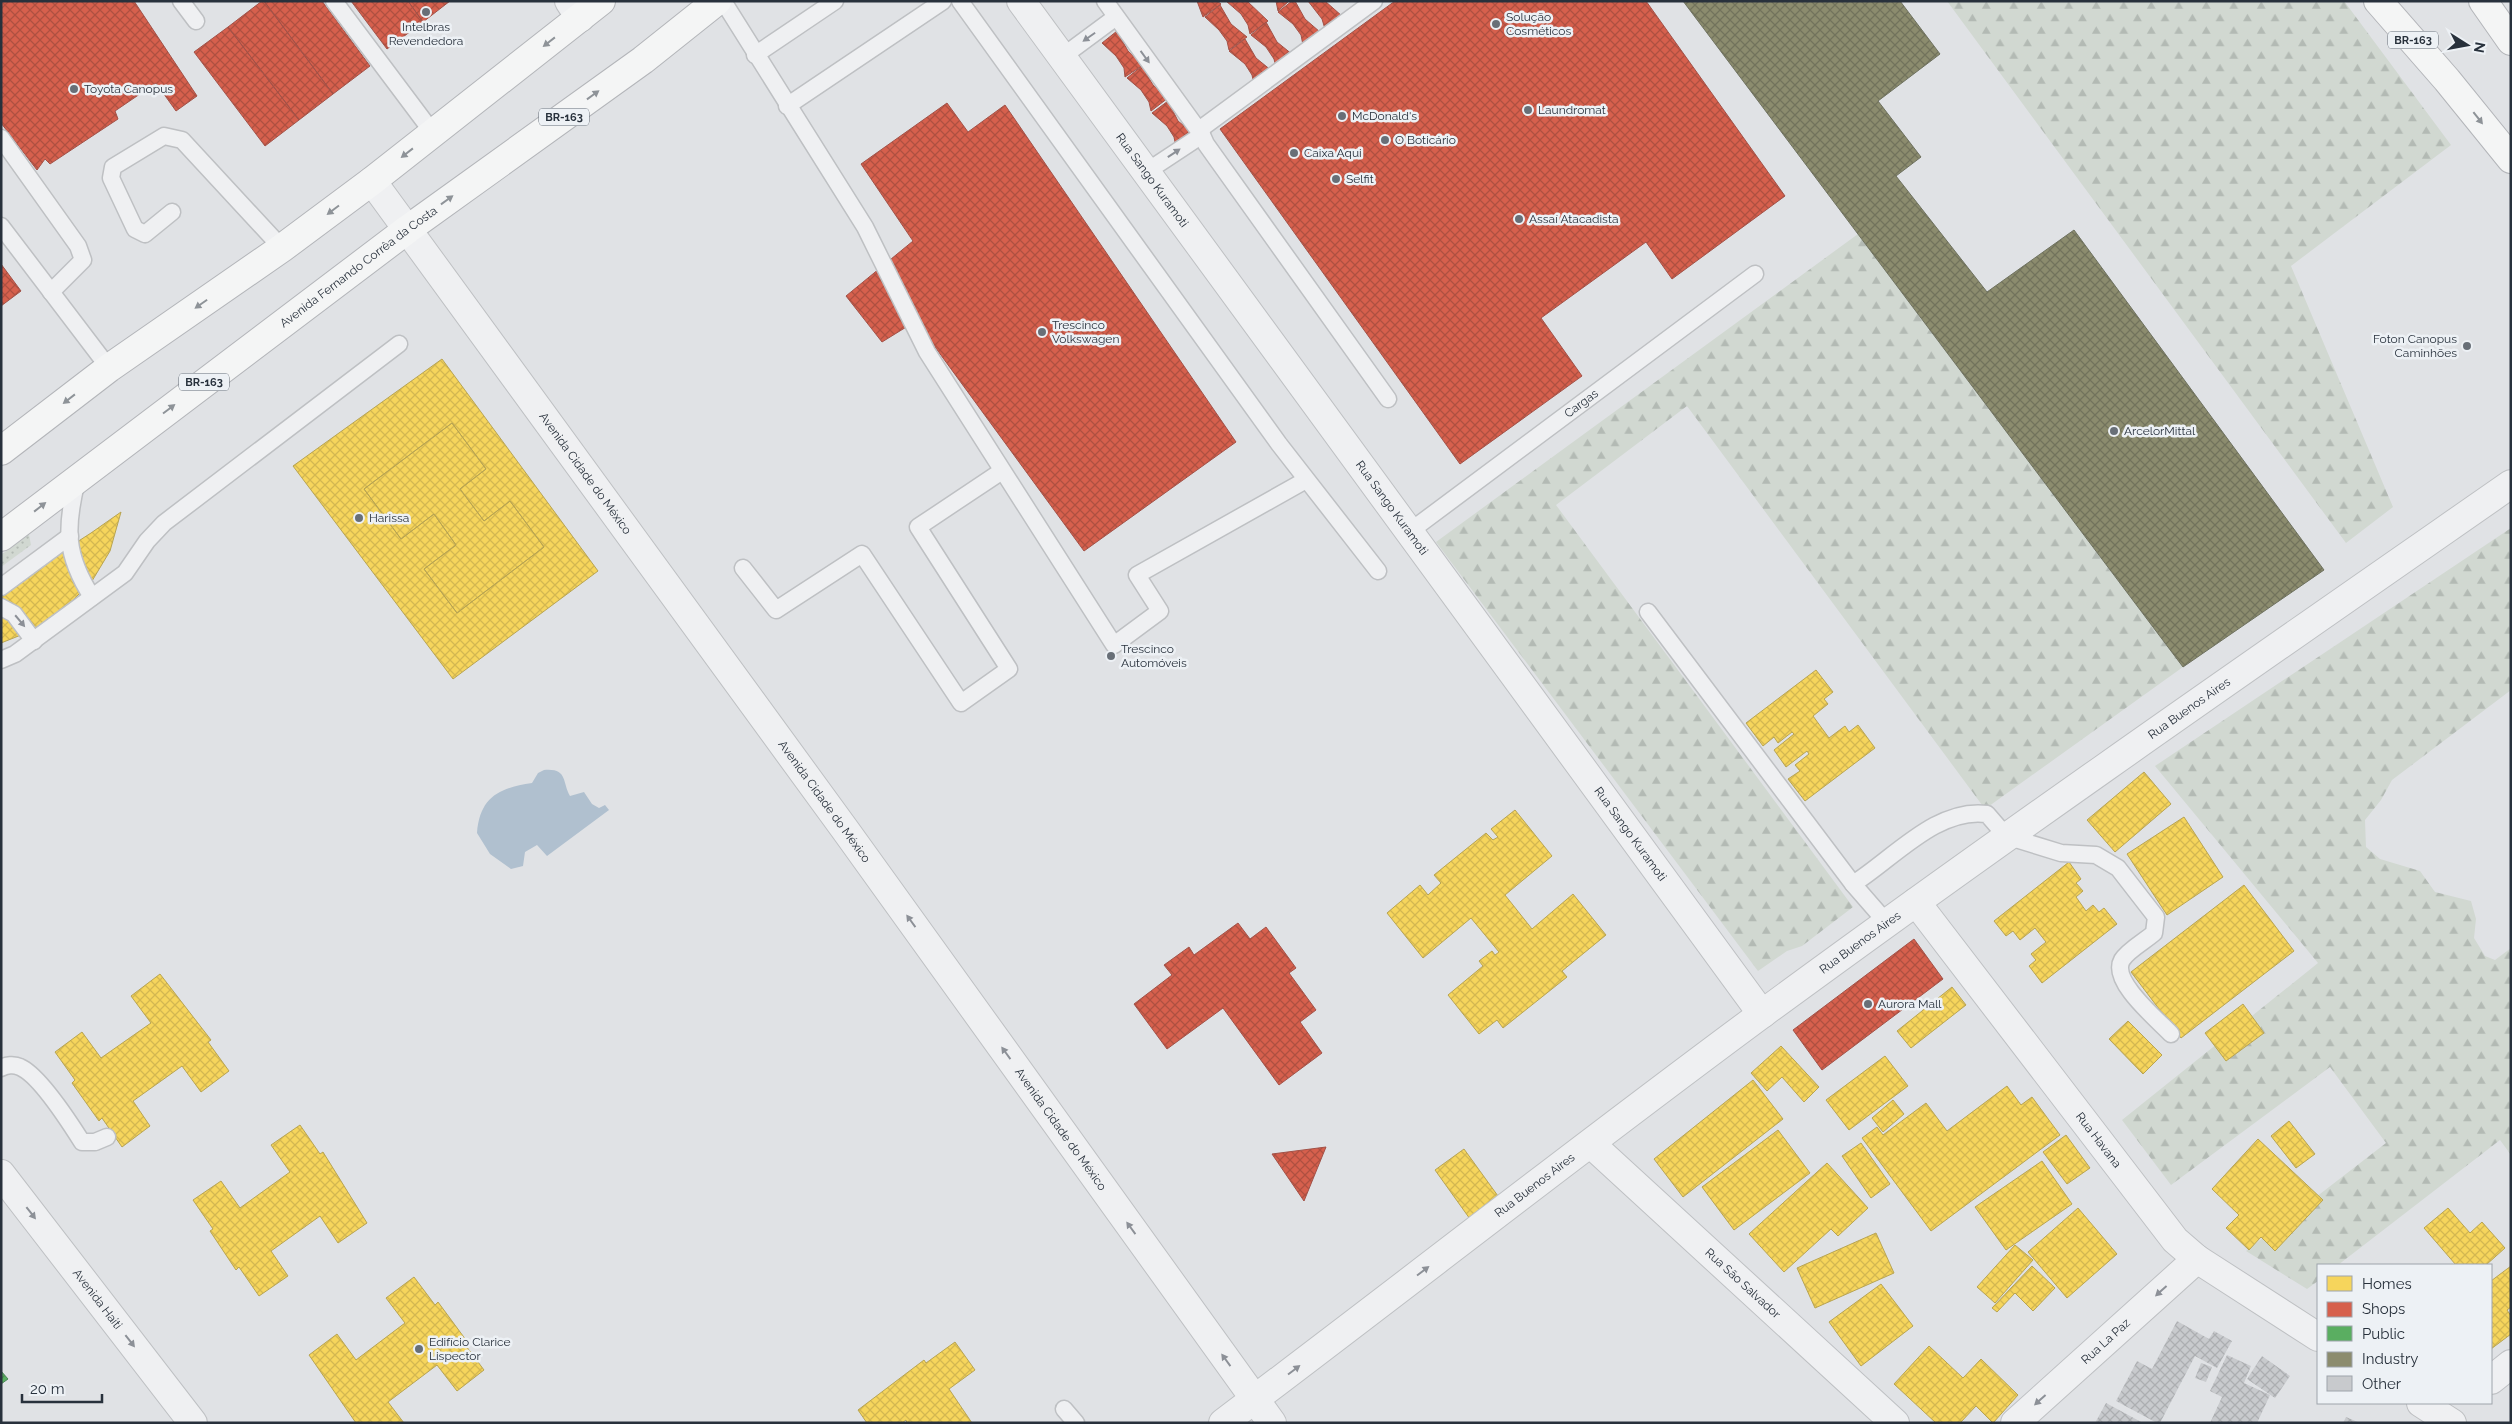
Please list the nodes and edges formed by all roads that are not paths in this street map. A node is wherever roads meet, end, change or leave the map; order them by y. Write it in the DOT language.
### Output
graph roads {
  1 [pos="181,1"];
  2 [pos="334,1"];
  3 [pos="601,1"];
  4 [pos="717,1"];
  5 [pos="723,1"];
  6 [pos="835,1"];
  7 [pos="942,1"];
  8 [pos="960,1"];
  9 [pos="1021,1"];
  10 [pos="1105,1"];
  11 [pos="1374,1"];
  12 [pos="2378,1"];
  13 [pos="2483,1"];
  14 [pos="574,9"];
  15 [pos="1116,18"];
  16 [pos="196,21"];
  17 [pos="2511,41"];
  18 [pos="755,55"];
  19 [pos="1062,57"];
  20 [pos="787,106"];
  21 [pos="1200,132"];
  22 [pos="432,133"];
  23 [pos="1,138"];
  24 [pos="2511,160"];
  25 [pos="1146,172"];
  26 [pos="372,181"];
  27 [pos="172,212"];
  28 [pos="1,226"];
  29 [pos="408,229"];
  30 [pos="282,248"];
  31 [pos="1755,274"];
  32 [pos="51,292"];
  33 [pos="399,344"];
  34 [pos="109,368"];
  35 [pos="1388,399"];
  36 [pos="1,451"];
  37 [pos="1002,470"];
  38 [pos="78,477"];
  39 [pos="1306,480"];
  40 [pos="2511,484"];
  41 [pos="1409,532"];
  42 [pos="70,536"];
  43 [pos="1,537"];
  44 [pos="743,568"];
  45 [pos="1378,571"];
  46 [pos="1,587"];
  47 [pos="92,597"];
  48 [pos="1,607"];
  49 [pos="1648,612"];
  50 [pos="34,640"];
  51 [pos="1,660"];
  52 [pos="2006,836"];
  53 [pos="1853,884"];
  54 [pos="1916,902"];
  55 [pos="1887,923"];
  56 [pos="1762,1014"];
  57 [pos="2171,1034"];
  58 [pos="1,1068"];
  59 [pos="107,1137"];
  60 [pos="1591,1144"];
  61 [pos="1,1174"];
  62 [pos="2197,1258"];
  63 [pos="2317,1335"];
  64 [pos="2511,1364"];
  65 [pos="2492,1379"];
  66 [pos="1255,1399"];
  67 [pos="2424,1404"];
  68 [pos="1064,1409"];
  69 [pos="2452,1414"];
  70 [pos="193,1423"];
  71 [pos="1076,1423"];
  72 [pos="1223,1423"];
  73 [pos="1272,1423"];
  74 [pos="1895,1423"];
  75 [pos="2015,1423"];
  1 -- 16 [label="lane"];
  2 -- 22 [label="lane"];
  3 -- 14 [label="highway"];
  29 -- 4 [label="highway, Avenida Fernando Corrêa da Costa / BR-163, one-way"];
  5 -- 18 [label="lane"];
  6 -- 18 [label="lane"];
  7 -- 20 [label="lane"];
  8 -- 39 [label="lane"];
  9 -- 19 [label="street, Rua Sango Kuramoti"];
  10 -- 15 [label="lane"];
  11 -- 21 [label="lane"];
  12 -- 24 [label="highway, BR-163, one-way"];
  13 -- 17 [label="highway"];
  14 -- 22 [label="highway, one-way"];
  15 -- 19 [label="lane, one-way"];
  15 -- 21 [label="lane, one-way"];
  18 -- 20 [label="lane"];
  19 -- 25 [label="street, Rua Sango Kuramoti"];
  20 -- 37 [label="lane"];
  25 -- 21 [label="lane, one-way"];
  21 -- 35 [label="lane"];
  22 -- 26 [label="highway, one-way"];
  23 -- 32 [label="lane"];
  25 -- 41 [label="street, Rua Sango Kuramoti"];
  26 -- 29 [label="street, Avenida Cidade do México"];
  26 -- 30 [label="highway, one-way"];
  27 -- 30 [label="lane"];
  28 -- 32 [label="lane"];
  38 -- 29 [label="highway, Avenida Fernando Corrêa da Costa / BR-163, one-way"];
  66 -- 29 [label="street, Avenida Cidade do México, one-way"];
  30 -- 34 [label="highway, one-way"];
  31 -- 41 [label="lane, Cargas"];
  32 -- 34 [label="lane"];
  33 -- 47 [label="lane"];
  34 -- 36 [label="highway, one-way"];
  37 -- 39 [label="lane"];
  37 -- 44 [label="lane"];
  38 -- 42 [label="lane"];
  43 -- 38 [label="highway, Avenida Fernando Corrêa da Costa / BR-163, one-way"];
  39 -- 45 [label="lane"];
  40 -- 52 [label="street, Rua Buenos Aires"];
  41 -- 56 [label="street, Rua Sango Kuramoti"];
  42 -- 46 [label="lane"];
  42 -- 47 [label="lane"];
  47 -- 50 [label="lane"];
  48 -- 50 [label="lane, one-way"];
  49 -- 53 [label="lane"];
  50 -- 51 [label="lane"];
  52 -- 53 [label="lane"];
  52 -- 54 [label="street, Rua Buenos Aires"];
  52 -- 57 [label="lane"];
  53 -- 55 [label="lane"];
  54 -- 55 [label="street, Rua Buenos Aires"];
  54 -- 62 [label="street, Rua Havana"];
  55 -- 56 [label="street, Rua Buenos Aires"];
  56 -- 60 [label="street, Rua Buenos Aires"];
  58 -- 59 [label="lane"];
  66 -- 60 [label="street, Rua Buenos Aires, one-way"];
  60 -- 74 [label="street, Rua São Salvador"];
  61 -- 70 [label="street, Avenida Haiti, one-way"];
  62 -- 63 [label="street, Rua Havana"];
  62 -- 75 [label="street, Rua La Paz, one-way"];
  64 -- 65 [label="street"];
  66 -- 72 [label="street, Rua Buenos Aires"];
  66 -- 73 [label="street, Avenida Cidade do México"];
  67 -- 69 [label="street"];
  68 -- 71 [label="lane"];
}
